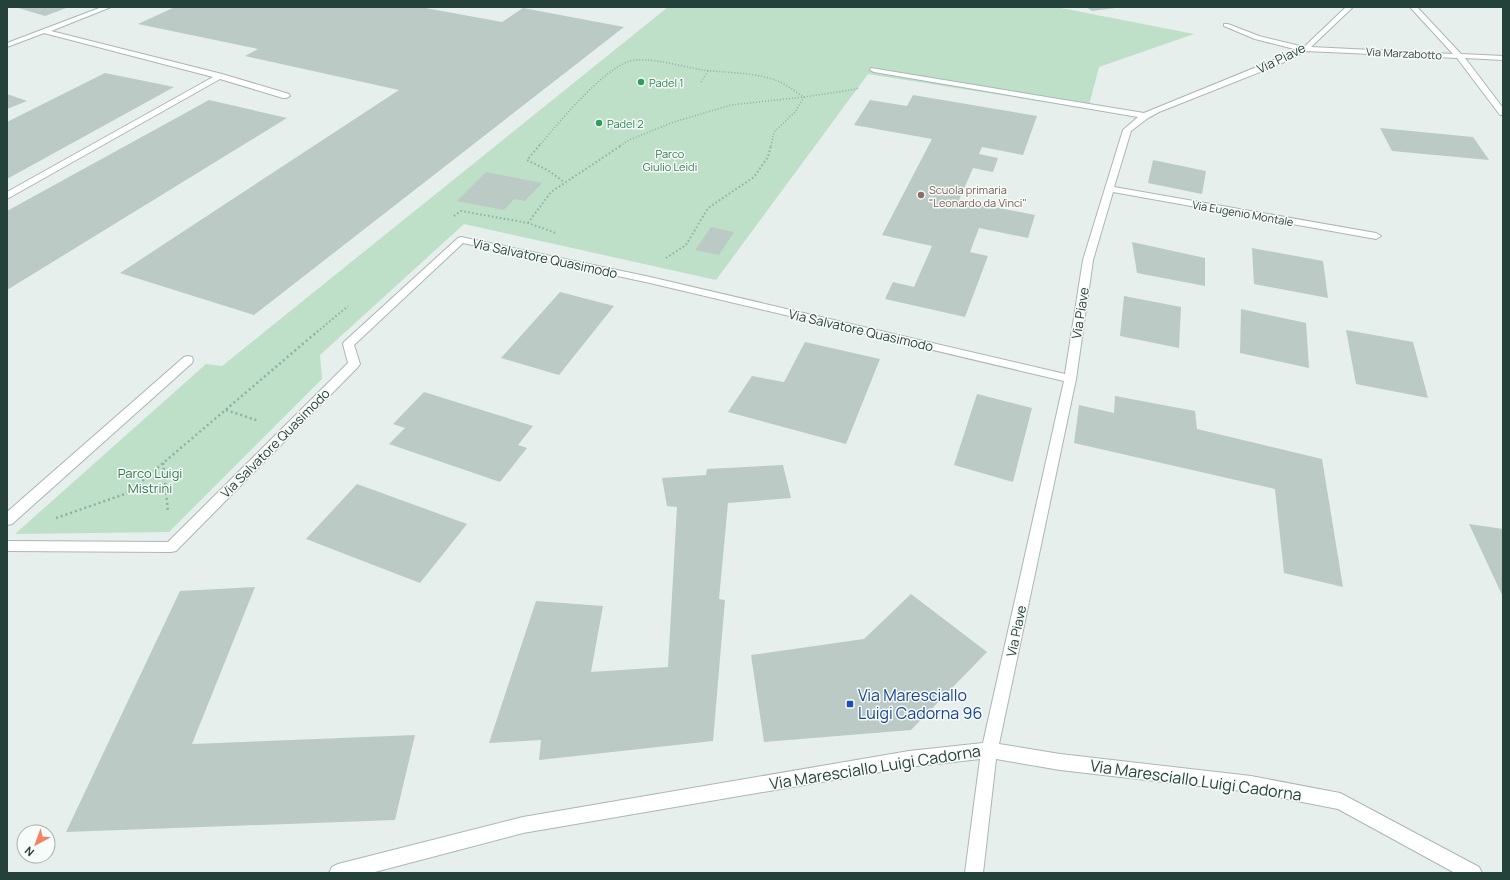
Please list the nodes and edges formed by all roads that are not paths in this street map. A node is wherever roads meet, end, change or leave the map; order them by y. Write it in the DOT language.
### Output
graph roads {
  1 [pos="108,7"];
  2 [pos="1350,7"];
  3 [pos="1413,7"];
  4 [pos="1226,25"];
  5 [pos="43,31"];
  6 [pos="7,45"];
  7 [pos="1305,49"];
  8 [pos="1459,56"];
  9 [pos="1503,58"];
  10 [pos="874,70"];
  11 [pos="219,76"];
  12 [pos="286,96"];
  13 [pos="1503,113"];
  14 [pos="1145,116"];
  15 [pos="1109,189"];
  16 [pos="7,196"];
  17 [pos="1376,236"];
  18 [pos="188,360"];
  19 [pos="1070,379"];
  20 [pos="7,520"];
  21 [pos="7,546"];
  22 [pos="989,750"];
  23 [pos="338,873"];
  24 [pos="974,873"];
  25 [pos="1473,873"];
  1 -- 5 [label="street"];
  2 -- 7 [label="street, Via Piave"];
  3 -- 8 [label="street"];
  4 -- 7 [label="street, Via Marzabotto"];
  5 -- 6 [label="street"];
  5 -- 11 [label="street"];
  7 -- 8 [label="street, Via Marzabotto"];
  7 -- 14 [label="street, Via Piave"];
  8 -- 9 [label="street, Via Marzabotto"];
  8 -- 13 [label="street"];
  10 -- 14 [label="street"];
  11 -- 12 [label="street"];
  11 -- 16 [label="street"];
  14 -- 15 [label="street, Via Piave"];
  15 -- 17 [label="street, Via Eugenio Montale"];
  15 -- 19 [label="street, Via Piave"];
  18 -- 20 [label="street"];
  19 -- 21 [label="street, Via Salvatore Quasimodo"];
  19 -- 22 [label="street, Via Piave"];
  22 -- 23 [label="street, Via Maresciallo Luigi Cadorna"];
  22 -- 24 [label="street, Via Piave"];
  22 -- 25 [label="street, Via Maresciallo Luigi Cadorna"];
}
